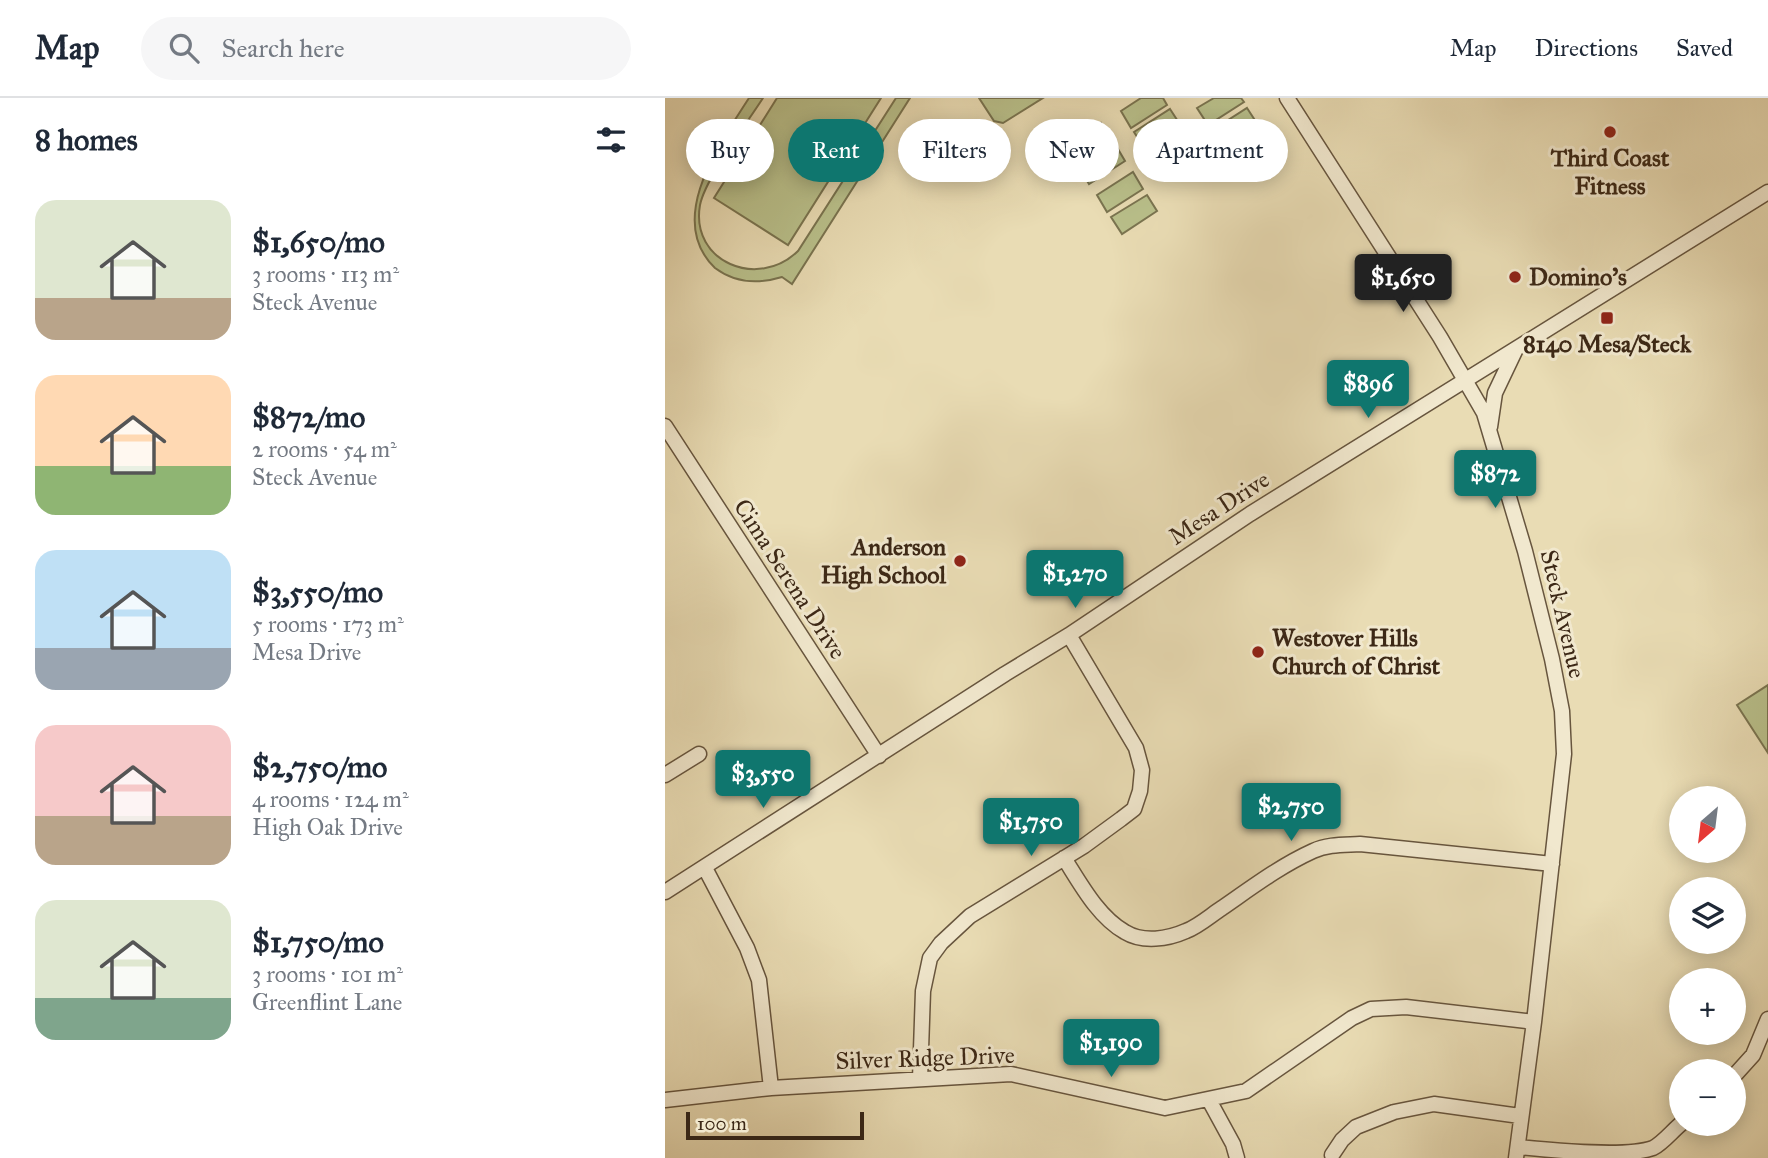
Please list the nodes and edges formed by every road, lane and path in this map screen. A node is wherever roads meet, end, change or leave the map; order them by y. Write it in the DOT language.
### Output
graph roads {
  1 [pos="1287,98"];
  2 [pos="1768,192"];
  3 [pos="1517,347"];
  4 [pos="1467,380"];
  5 [pos="665,426"];
  6 [pos="1489,428"];
  7 [pos="1069,635"];
  8 [pos="699,754"];
  9 [pos="879,755"];
  10 [pos="665,775"];
  11 [pos="1064,858"];
  12 [pos="1552,864"];
  13 [pos="705,868"];
  14 [pos="665,892"];
  15 [pos="1768,1019"];
  16 [pos="1534,1022"];
  17 [pos="1746,1063"];
  18 [pos="921,1079"];
  19 [pos="771,1088"];
  20 [pos="665,1100"];
  21 [pos="1209,1100"];
  22 [pos="1520,1116"];
  23 [pos="1669,1135"];
  24 [pos="1517,1152"];
  25 [pos="1332,1155"];
  26 [pos="1237,1158"];
  1 -- 4 [label="street, Steck Avenue"];
  2 -- 3 [label="street, Mesa Drive"];
  3 -- 4 [label="street, Mesa Drive"];
  3 -- 6 [label="street"];
  4 -- 6 [label="street, Steck Avenue"];
  4 -- 7 [label="street, Mesa Drive"];
  5 -- 9 [label="street, Cima Serena Drive"];
  6 -- 12 [label="street, Steck Avenue"];
  7 -- 9 [label="street, Mesa Drive"];
  7 -- 11 [label="street"];
  8 -- 10 [label="street"];
  9 -- 13 [label="street, Mesa Drive"];
  11 -- 12 [label="street"];
  11 -- 18 [label="street"];
  12 -- 16 [label="street, Steck Avenue"];
  13 -- 14 [label="street, Mesa Drive"];
  13 -- 19 [label="street"];
  15 -- 17 [label="street"];
  16 -- 21 [label="street, Silver Ridge Drive"];
  16 -- 22 [label="street, Steck Avenue"];
  18 -- 19 [label="street, Silver Ridge Drive"];
  18 -- 21 [label="street, Silver Ridge Drive"];
  19 -- 20 [label="street, Silver Ridge Drive"];
  21 -- 26 [label="street"];
  22 -- 24 [label="street, Steck Avenue"];
  22 -- 25 [label="street"];
  23 -- 24 [label="street"];
}
